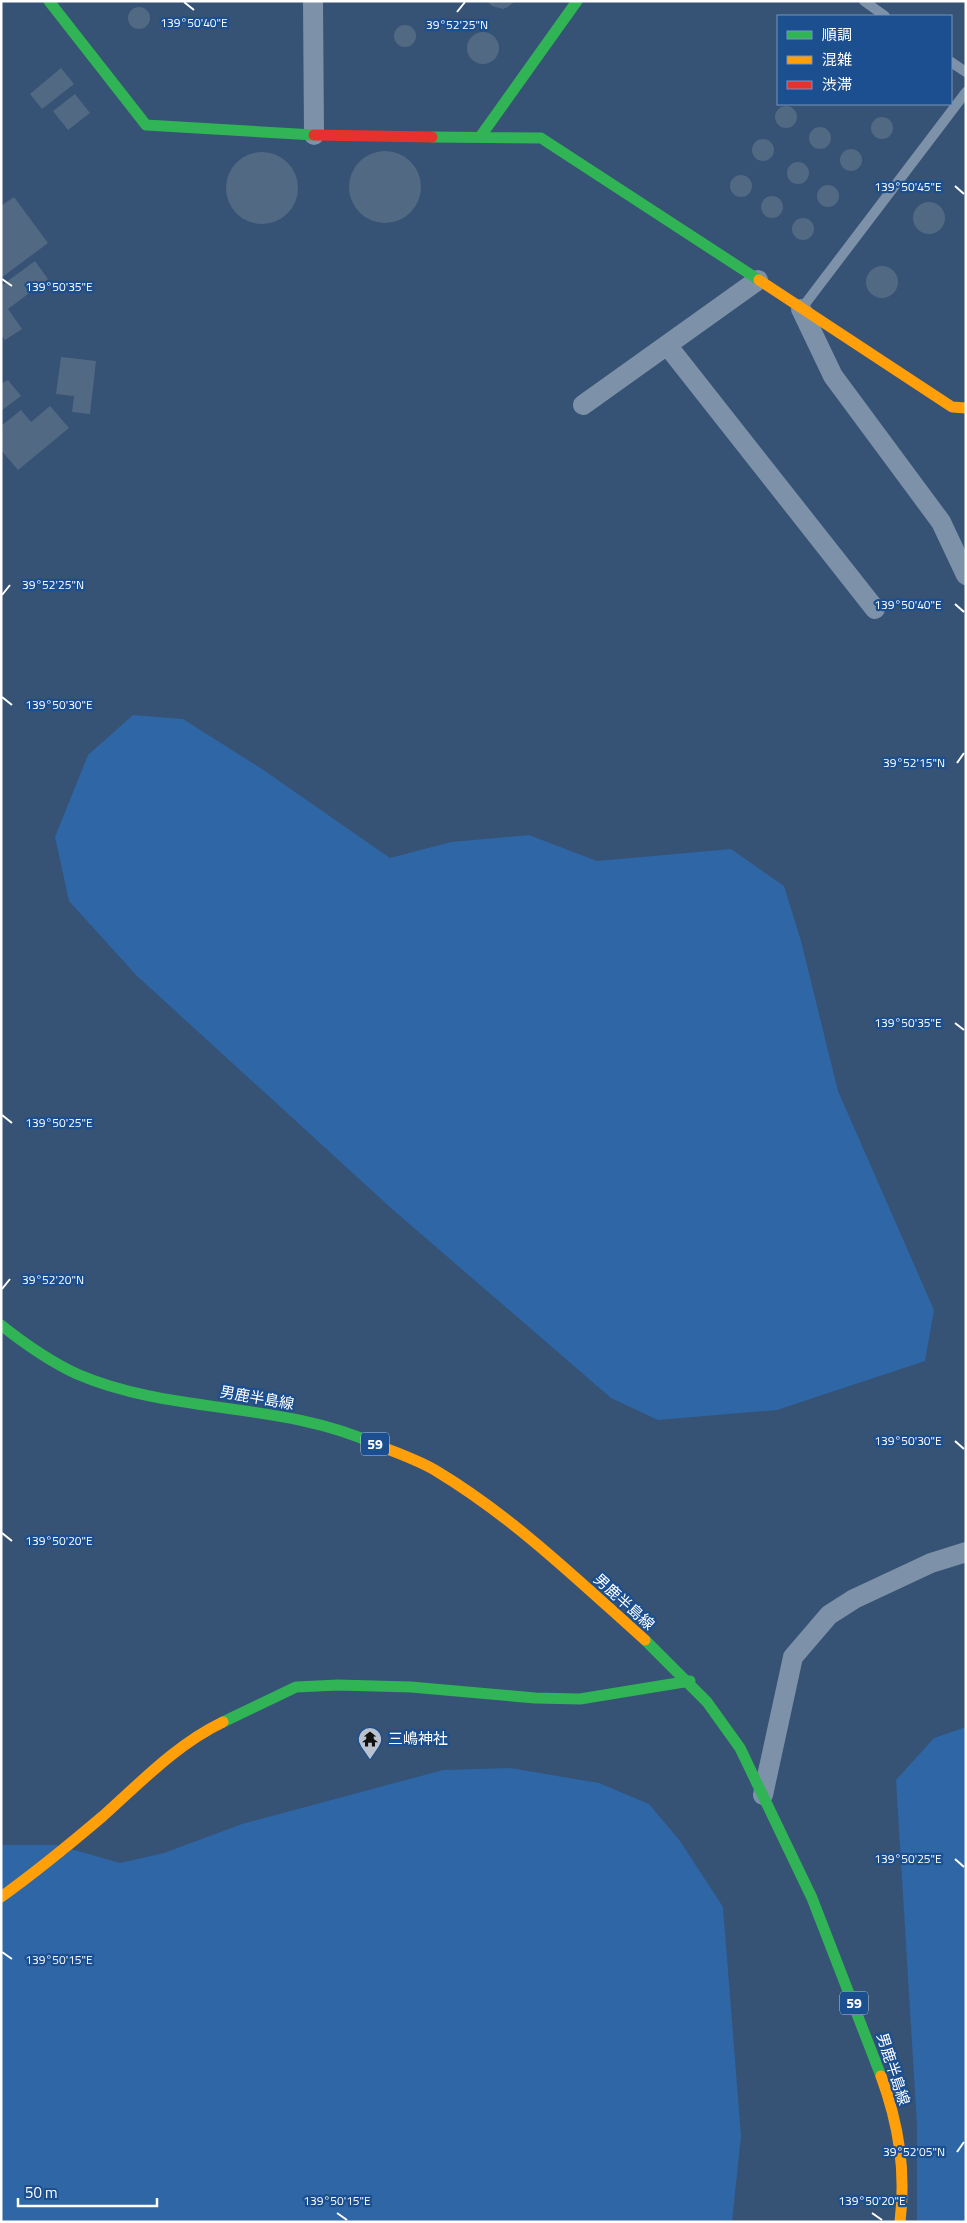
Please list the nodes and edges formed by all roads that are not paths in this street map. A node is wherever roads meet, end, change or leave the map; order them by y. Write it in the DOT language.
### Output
graph roads {
  1 [pos="49,1"];
  2 [pos="313,1"];
  3 [pos="577,1"];
  4 [pos="864,1"];
  5 [pos="884,15"];
  6 [pos="952,63"];
  7 [pos="966,72"];
  8 [pos="966,92"];
  9 [pos="314,135"];
  10 [pos="480,137"];
  11 [pos="758,280"];
  12 [pos="801,309"];
  13 [pos="668,345"];
  14 [pos="583,405"];
  15 [pos="952,407"];
  16 [pos="966,408"];
  17 [pos="966,418"];
  18 [pos="966,575"];
  19 [pos="875,609"];
  20 [pos="1,1325"];
  21 [pos="966,1552"];
  22 [pos="690,1681"];
  23 [pos="763,1795"];
  24 [pos="1,1897"];
  25 [pos="900,2222"];
  1 -- 9 [label="street"];
  2 -- 9 [label="street"];
  3 -- 10 [label="street"];
  4 -- 5 [label="lane"];
  6 -- 7 [label="lane"];
  8 -- 12 [label="lane"];
  9 -- 10 [label="street"];
  10 -- 11 [label="street"];
  11 -- 12 [label="street"];
  11 -- 13 [label="street"];
  12 -- 15 [label="street"];
  12 -- 18 [label="street"];
  13 -- 14 [label="street"];
  13 -- 19 [label="street"];
  15 -- 16 [label="street"];
  15 -- 17 [label="street"];
  20 -- 22 [label="street, 男鹿半島線 / 59"];
  21 -- 23 [label="street"];
  22 -- 23 [label="street, 男鹿半島線 / 59"];
  22 -- 24 [label="street"];
  23 -- 25 [label="street, 男鹿半島線 / 59"];
}
